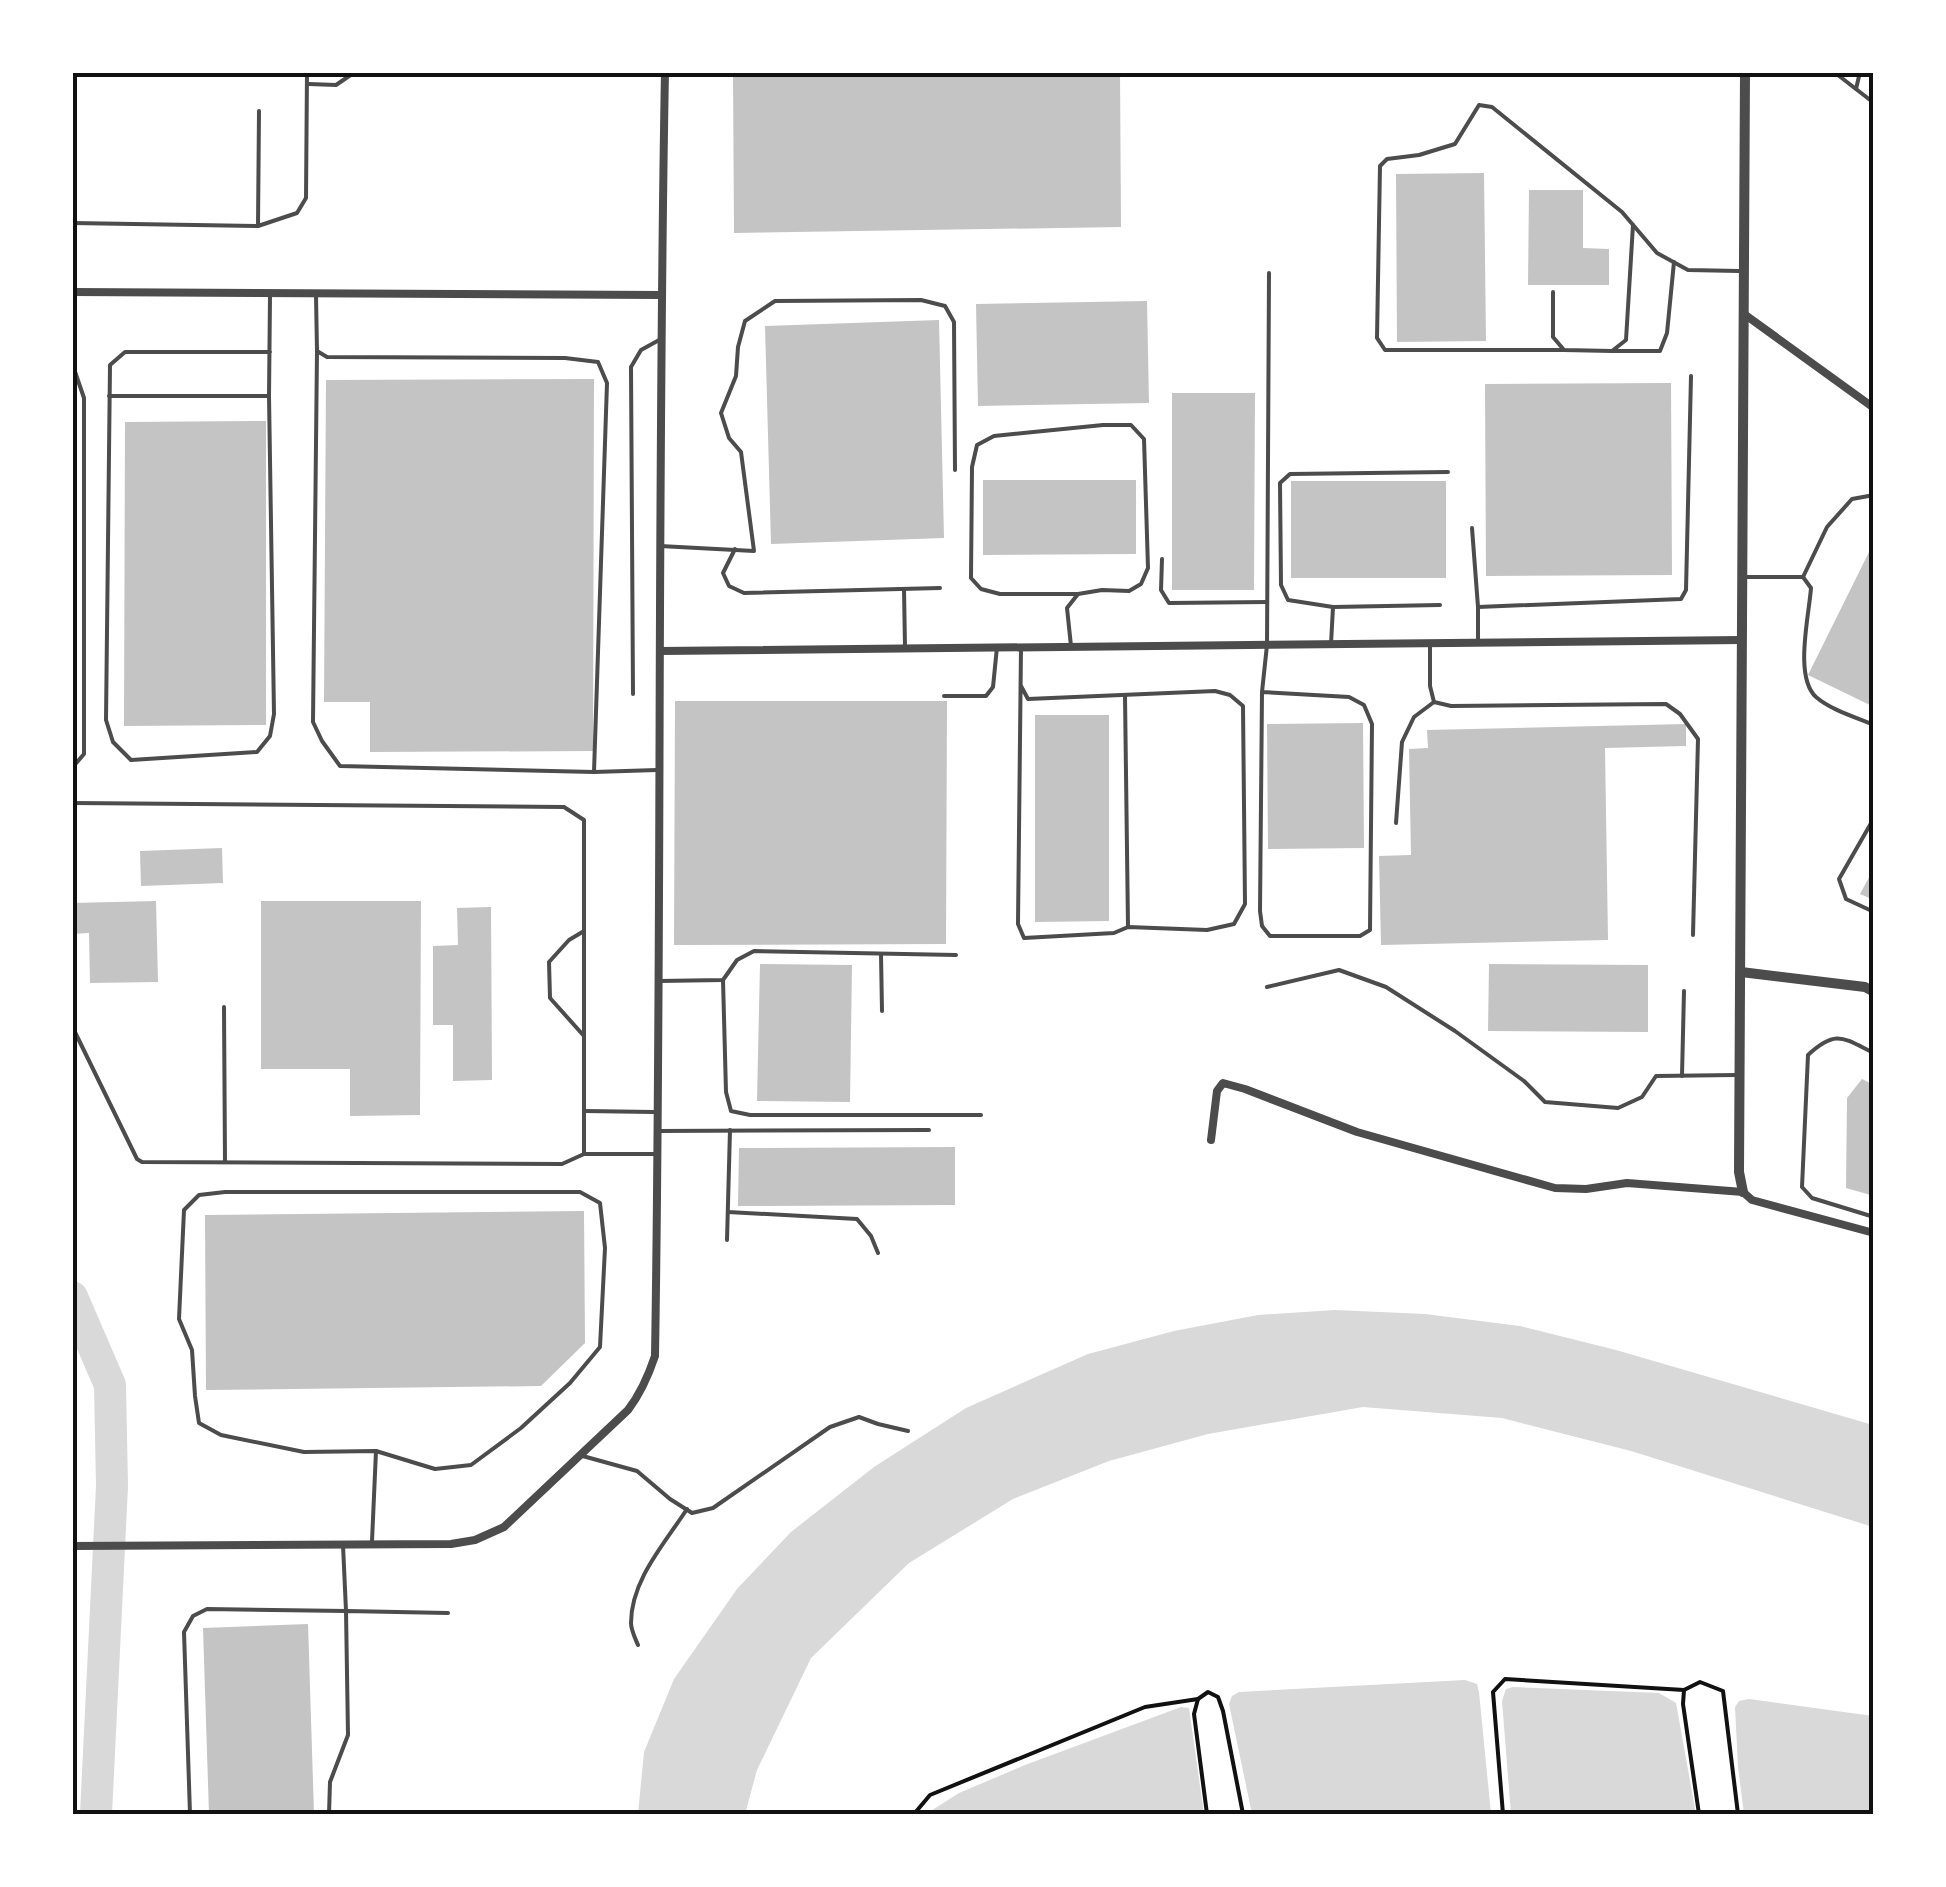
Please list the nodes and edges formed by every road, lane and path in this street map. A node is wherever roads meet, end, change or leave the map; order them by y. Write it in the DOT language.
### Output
graph roads {
  1 [pos="307,72"];
  2 [pos="356,72"];
  3 [pos="665,72"];
  4 [pos="1745,72"];
  5 [pos="1834,72"];
  6 [pos="1860,72"];
  7 [pos="307,84"];
  8 [pos="1856,90"];
  9 [pos="1874,102"];
  10 [pos="259,111"];
  11 [pos="72,223"];
  12 [pos="1634,225"];
  13 [pos="258,226"];
  14 [pos="1674,262"];
  15 [pos="1744,272"];
  16 [pos="1269,273"];
  17 [pos="72,292"];
  18 [pos="1554,292"];
  19 [pos="270,293"];
  20 [pos="316,293"];
  21 [pos="661,294"];
  22 [pos="1744,314"];
  23 [pos="661,339"];
  24 [pos="1564,350"];
  25 [pos="316,351"];
  26 [pos="1612,351"];
  27 [pos="270,352"];
  28 [pos="72,362"];
  29 [pos="1691,376"];
  30 [pos="109,396"];
  31 [pos="269,396"];
  32 [pos="1874,408"];
  33 [pos="955,470"];
  34 [pos="1448,472"];
  35 [pos="1874,495"];
  36 [pos="1472,528"];
  37 [pos="660,546"];
  38 [pos="735,549"];
  39 [pos="1162,558"];
  40 [pos="1742,577"];
  41 [pos="1803,578"];
  42 [pos="940,588"];
  43 [pos="904,589"];
  44 [pos="1078,594"];
  45 [pos="1267,602"];
  46 [pos="1440,604"];
  47 [pos="1332,607"];
  48 [pos="1478,607"];
  49 [pos="1742,640"];
  50 [pos="1430,643"];
  51 [pos="1478,643"];
  52 [pos="1331,644"];
  53 [pos="1267,645"];
  54 [pos="1021,647"];
  55 [pos="1071,647"];
  56 [pos="905,648"];
  57 [pos="997,648"];
  58 [pos="660,651"];
  59 [pos="1022,686"];
  60 [pos="1262,692"];
  61 [pos="633,694"];
  62 [pos="1125,695"];
  63 [pos="944,696"];
  64 [pos="1434,702"];
  65 [pos="1874,725"];
  66 [pos="72,768"];
  67 [pos="660,770"];
  68 [pos="594,772"];
  69 [pos="72,803"];
  70 [pos="1874,818"];
  71 [pos="1396,822"];
  72 [pos="1874,912"];
  73 [pos="1128,926"];
  74 [pos="584,930"];
  75 [pos="1693,935"];
  76 [pos="882,954"];
  77 [pos="956,956"];
  78 [pos="1741,972"];
  79 [pos="723,980"];
  80 [pos="659,982"];
  81 [pos="1268,986"];
  82 [pos="1684,991"];
  83 [pos="1874,992"];
  84 [pos="224,1007"];
  85 [pos="882,1010"];
  86 [pos="72,1026"];
  87 [pos="584,1036"];
  88 [pos="1874,1053"];
  89 [pos="1682,1076"];
  90 [pos="1740,1076"];
  91 [pos="584,1111"];
  92 [pos="658,1112"];
  93 [pos="980,1115"];
  94 [pos="730,1130"];
  95 [pos="929,1130"];
  96 [pos="658,1131"];
  97 [pos="1211,1140"];
  98 [pos="584,1154"];
  99 [pos="658,1154"];
  100 [pos="225,1162"];
  101 [pos="1743,1192"];
  102 [pos="728,1212"];
  103 [pos="1874,1217"];
  104 [pos="1874,1233"];
  105 [pos="726,1240"];
  106 [pos="878,1253"];
  107 [pos="908,1430"];
  108 [pos="376,1451"];
  109 [pos="580,1455"];
  110 [pos="687,1510"];
  111 [pos="343,1545"];
  112 [pos="372,1545"];
  113 [pos="72,1546"];
  114 [pos="346,1611"];
  115 [pos="448,1612"];
  116 [pos="638,1645"];
  117 [pos="1684,1690"];
  118 [pos="1198,1699"];
  119 [pos="190,1814"];
  120 [pos="329,1814"];
  121 [pos="914,1814"];
  122 [pos="1207,1814"];
  123 [pos="1244,1814"];
  124 [pos="1504,1814"];
  125 [pos="1699,1814"];
  126 [pos="1738,1814"];
  1 -- 7 [label="lane"];
  2 -- 7 [label="lane"];
  3 -- 21 [label="street"];
  4 -- 15 [label="street"];
  5 -- 8 [label="lane"];
  6 -- 8 [label="lane"];
  7 -- 13 [label="lane"];
  8 -- 9 [label="lane"];
  10 -- 13 [label="lane"];
  11 -- 13 [label="lane"];
  12 -- 14 [label="lane"];
  12 -- 24 [label="lane"];
  12 -- 26 [label="lane"];
  14 -- 15 [label="lane"];
  14 -- 26 [label="lane"];
  15 -- 22 [label="street"];
  16 -- 45 [label="lane"];
  17 -- 19 [label="street"];
  18 -- 24 [label="lane"];
  19 -- 20 [label="street"];
  19 -- 27 [label="lane"];
  20 -- 21 [label="street"];
  20 -- 25 [label="lane"];
  21 -- 23 [label="street"];
  22 -- 32 [label="street"];
  22 -- 40 [label="street"];
  23 -- 37 [label="street"];
  23 -- 61 [label="lane"];
  24 -- 26 [label="lane"];
  25 -- 68 [label="lane"];
  25 -- 68 [label="lane"];
  27 -- 30 [label="lane"];
  27 -- 31 [label="lane"];
  28 -- 66 [label="lane"];
  29 -- 48 [label="lane"];
  30 -- 31 [label="lane"];
  30 -- 31 [label="lane"];
  33 -- 38 [label="lane"];
  34 -- 47 [label="lane"];
  35 -- 41 [label="lane"];
  36 -- 48 [label="lane"];
  37 -- 38 [label="lane"];
  37 -- 58 [label="street"];
  38 -- 43 [label="lane"];
  39 -- 45 [label="lane"];
  40 -- 41 [label="lane"];
  40 -- 49 [label="street"];
  41 -- 65 [label="lane"];
  42 -- 43 [label="lane"];
  43 -- 56 [label="lane"];
  44 -- 44 [label="lane"];
  44 -- 55 [label="lane"];
  45 -- 53 [label="lane"];
  46 -- 47 [label="lane"];
  47 -- 52 [label="lane"];
  48 -- 51 [label="lane"];
  49 -- 51 [label="street"];
  49 -- 78 [label="street"];
  50 -- 51 [label="street"];
  50 -- 52 [label="street"];
  50 -- 64 [label="lane"];
  52 -- 53 [label="street"];
  53 -- 55 [label="street"];
  53 -- 60 [label="lane"];
  54 -- 55 [label="street"];
  54 -- 57 [label="street"];
  54 -- 59 [label="lane"];
  56 -- 57 [label="street"];
  56 -- 58 [label="street"];
  57 -- 63 [label="lane"];
  58 -- 67 [label="street"];
  59 -- 62 [label="lane"];
  59 -- 73 [label="lane"];
  60 -- 60 [label="lane"];
  62 -- 73 [label="lane"];
  62 -- 73 [label="lane"];
  64 -- 71 [label="lane"];
  64 -- 75 [label="lane"];
  67 -- 68 [label="lane"];
  67 -- 80 [label="street"];
  69 -- 74 [label="lane"];
  70 -- 72 [label="lane"];
  74 -- 87 [label="lane"];
  74 -- 87 [label="lane"];
  76 -- 77 [label="lane"];
  76 -- 79 [label="lane"];
  76 -- 85 [label="lane"];
  78 -- 83 [label="street"];
  78 -- 90 [label="street"];
  79 -- 80 [label="lane"];
  79 -- 93 [label="lane"];
  80 -- 92 [label="street"];
  81 -- 89 [label="lane"];
  82 -- 89 [label="lane"];
  84 -- 100 [label="lane"];
  86 -- 100 [label="lane"];
  87 -- 91 [label="lane"];
  88 -- 103 [label="lane"];
  89 -- 90 [label="lane"];
  90 -- 101 [label="street"];
  91 -- 92 [label="lane"];
  91 -- 98 [label="lane"];
  92 -- 96 [label="street"];
  94 -- 95 [label="lane"];
  94 -- 96 [label="lane"];
  94 -- 102 [label="lane"];
  96 -- 99 [label="street"];
  97 -- 101 [label="street"];
  98 -- 99 [label="lane"];
  98 -- 100 [label="lane"];
  99 -- 109 [label="street"];
  101 -- 104 [label="street"];
  102 -- 105 [label="lane"];
  102 -- 106 [label="lane"];
  107 -- 110 [label="lane"];
  108 -- 108 [label="lane"];
  108 -- 112 [label="lane"];
  109 -- 110 [label="lane"];
  109 -- 112 [label="street"];
  110 -- 116 [label="lane"];
  111 -- 112 [label="street"];
  111 -- 113 [label="street"];
  111 -- 114 [label="lane"];
  114 -- 115 [label="lane"];
  114 -- 119 [label="lane"];
  114 -- 120 [label="lane"];
  117 -- 124 [label="path"];
  117 -- 125 [label="path"];
  117 -- 126 [label="path"];
  118 -- 121 [label="path"];
  118 -- 122 [label="path"];
  118 -- 123 [label="path"];
}
